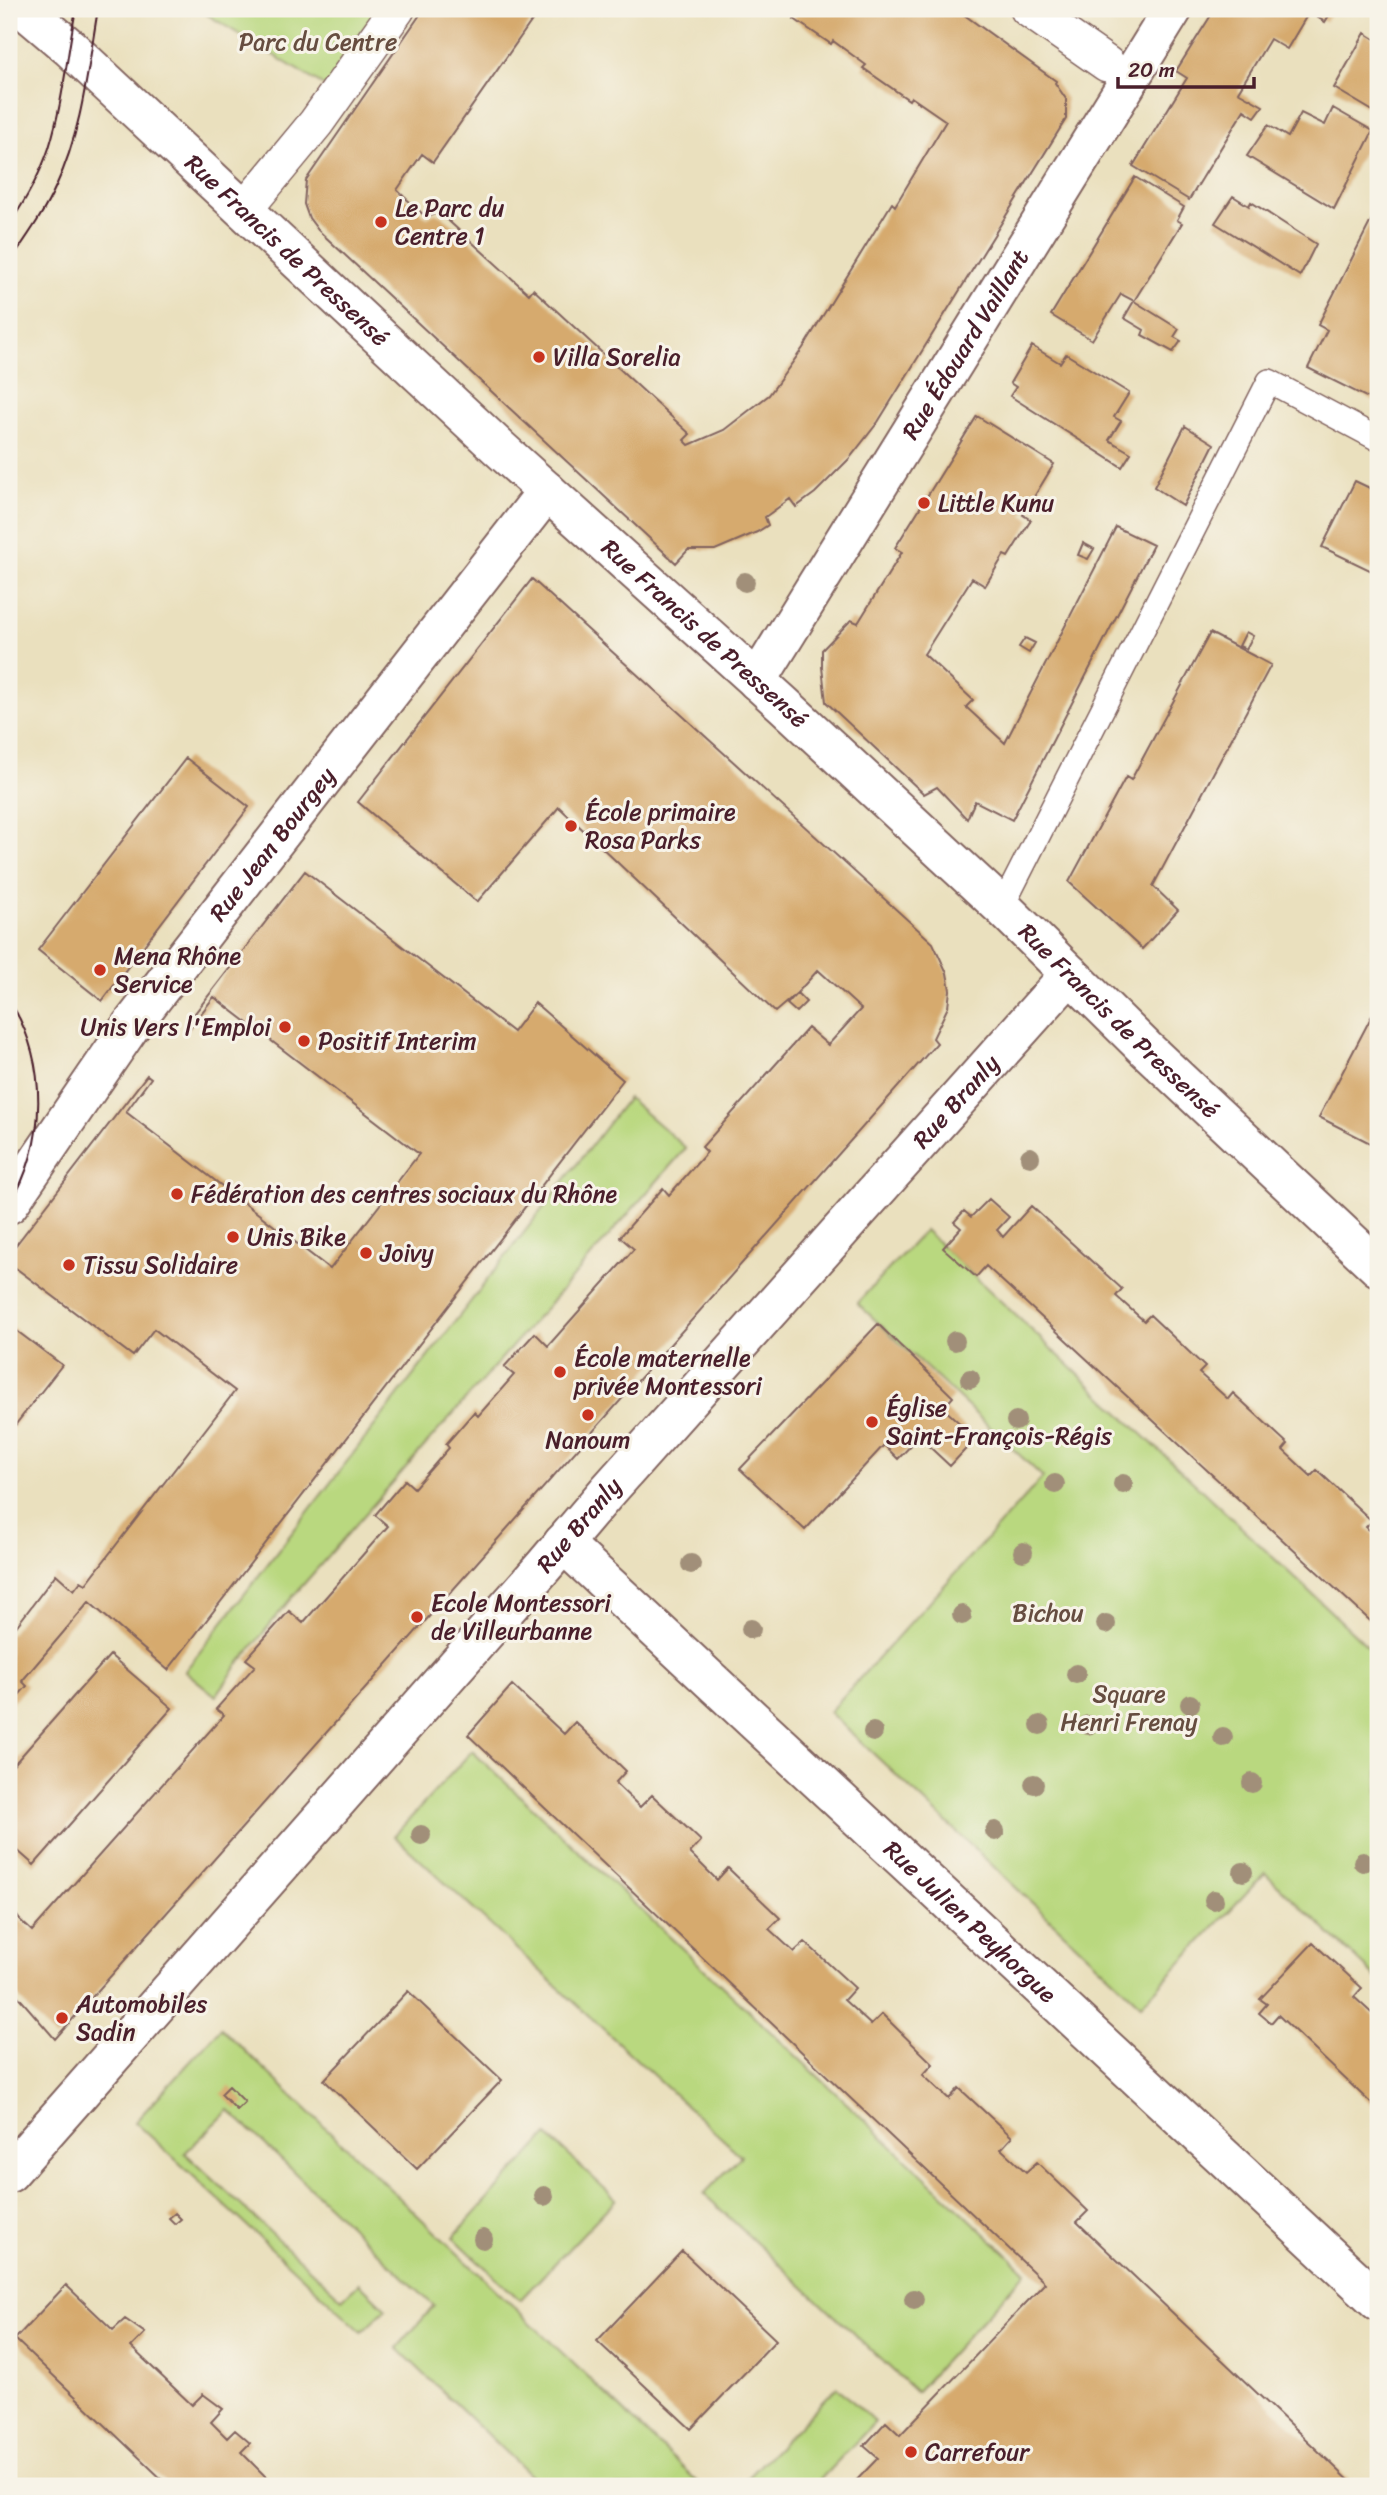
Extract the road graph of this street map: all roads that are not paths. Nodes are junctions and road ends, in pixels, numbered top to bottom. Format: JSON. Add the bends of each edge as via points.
{"nodes":[{"id":1,"x":24,"y":9,"type":"edge"},
{"id":2,"x":397,"y":9,"type":"edge"},
{"id":3,"x":1028,"y":9,"type":"edge"},
{"id":4,"x":1173,"y":9,"type":"edge"},
{"id":5,"x":1107,"y":64,"type":"dead end"},
{"id":6,"x":244,"y":210,"type":"junction"},
{"id":7,"x":1378,"y":439,"type":"edge"},
{"id":8,"x":547,"y":491,"type":"junction"},
{"id":9,"x":757,"y":681,"type":"junction"},
{"id":10,"x":1002,"y":907,"type":"junction"},
{"id":11,"x":1070,"y":974,"type":"junction"},
{"id":12,"x":10,"y":1200,"type":"edge"},
{"id":13,"x":1375,"y":1257,"type":"edge"},
{"id":14,"x":563,"y":1543,"type":"junction"},
{"id":15,"x":9,"y":2173,"type":"edge"},
{"id":16,"x":1378,"y":2301,"type":"edge"}],
"edges":[{"from":1,"to":6,"type":"street","name":"Rue Francis de Pressensé"},
{"from":2,"to":6,"type":"street","via":[[316,122]]},
{"from":3,"to":5,"type":"street"},
{"from":4,"to":9,"type":"street","name":"Rue Édouard Vaillant"},
{"from":6,"to":8,"type":"street","name":"Rue Francis de Pressensé"},
{"from":7,"to":10,"type":"lane","via":[[1269,381]]},
{"from":8,"to":9,"type":"street","name":"Rue Francis de Pressensé"},
{"from":8,"to":12,"type":"street","name":"Rue Jean Bourgey","via":[[130,1027]]},
{"from":9,"to":10,"type":"street","name":"Rue Francis de Pressensé"},
{"from":10,"to":11,"type":"street","name":"Rue Francis de Pressensé"},
{"from":11,"to":13,"type":"street","name":"Rue Francis de Pressensé","via":[[1152,1055]]},
{"from":11,"to":14,"type":"street","name":"Rue Branly"},
{"from":14,"to":15,"type":"street","name":"Rue Branly"},
{"from":14,"to":16,"type":"street","name":"Rue Julien Peyhorgue"}]}
